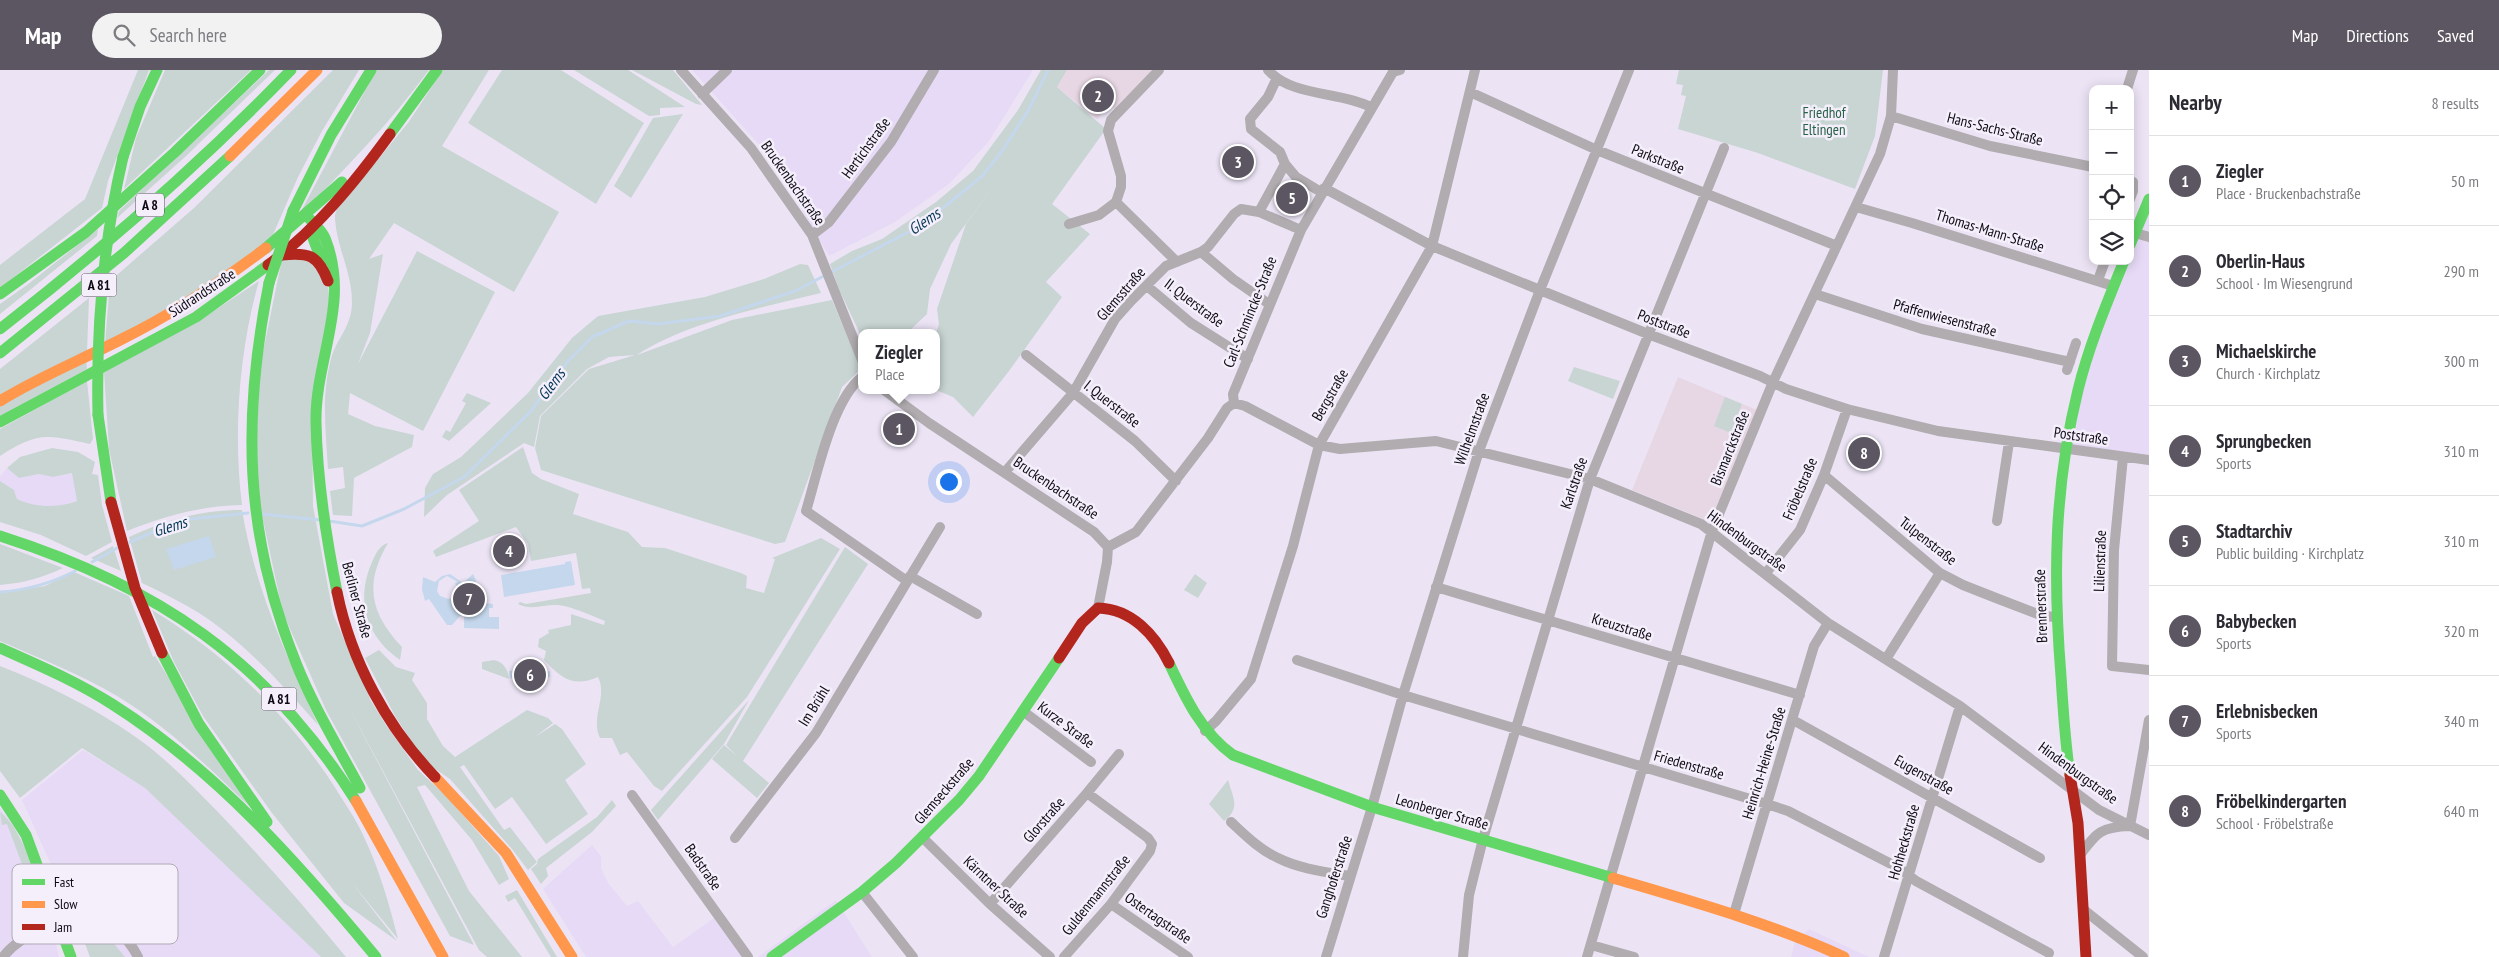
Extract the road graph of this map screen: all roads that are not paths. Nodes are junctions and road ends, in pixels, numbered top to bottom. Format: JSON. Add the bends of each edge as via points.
{"nodes":[{"id":1,"x":157,"y":70,"type":"edge"},
{"id":2,"x":260,"y":70,"type":"edge"},
{"id":3,"x":291,"y":70,"type":"edge"},
{"id":4,"x":317,"y":70,"type":"edge"},
{"id":5,"x":371,"y":70,"type":"edge"},
{"id":6,"x":437,"y":70,"type":"edge"},
{"id":7,"x":681,"y":70,"type":"edge"},
{"id":8,"x":727,"y":70,"type":"edge"},
{"id":9,"x":934,"y":70,"type":"edge"},
{"id":10,"x":1159,"y":70,"type":"edge"},
{"id":11,"x":1268,"y":70,"type":"edge"},
{"id":12,"x":1400,"y":70,"type":"edge"},
{"id":13,"x":1475,"y":70,"type":"edge"},
{"id":14,"x":1629,"y":70,"type":"edge"},
{"id":15,"x":1893,"y":70,"type":"edge"},
{"id":16,"x":2129,"y":71,"type":"edge"},
{"id":17,"x":1276,"y":80,"type":"junction"},
{"id":18,"x":2127,"y":85,"type":"edge"},
{"id":19,"x":1470,"y":92,"type":"junction"},
{"id":20,"x":702,"y":94,"type":"junction"},
{"id":21,"x":1371,"y":107,"type":"junction"},
{"id":22,"x":1891,"y":116,"type":"junction"},
{"id":23,"x":385,"y":143,"type":"junction"},
{"id":24,"x":1724,"y":148,"type":"dead end"},
{"id":25,"x":1597,"y":150,"type":"junction"},
{"id":26,"x":1285,"y":164,"type":"junction"},
{"id":27,"x":2089,"y":166,"type":"edge"},
{"id":28,"x":1322,"y":190,"type":"junction"},
{"id":29,"x":1706,"y":194,"type":"junction"},
{"id":30,"x":2149,"y":199,"type":"edge"},
{"id":31,"x":1116,"y":202,"type":"junction"},
{"id":32,"x":1856,"y":207,"type":"junction"},
{"id":33,"x":1259,"y":212,"type":"junction"},
{"id":34,"x":306,"y":215,"type":"junction"},
{"id":35,"x":1069,"y":224,"type":"dead end"},
{"id":36,"x":314,"y":225,"type":"junction"},
{"id":37,"x":1301,"y":230,"type":"junction"},
{"id":38,"x":2135,"y":233,"type":"joint"},
{"id":39,"x":812,"y":235,"type":"junction"},
{"id":40,"x":2149,"y":237,"type":"edge"},
{"id":41,"x":1432,"y":246,"type":"junction"},
{"id":42,"x":1837,"y":246,"type":"junction"},
{"id":43,"x":1201,"y":252,"type":"junction"},
{"id":44,"x":282,"y":255,"type":"junction"},
{"id":45,"x":322,"y":262,"type":"junction"},
{"id":46,"x":1177,"y":262,"type":"junction"},
{"id":47,"x":2104,"y":265,"type":"edge"},
{"id":48,"x":2122,"y":265,"type":"edge"},
{"id":49,"x":2098,"y":280,"type":"junction"},
{"id":50,"x":1147,"y":286,"type":"junction"},
{"id":51,"x":2113,"y":286,"type":"junction"},
{"id":52,"x":1540,"y":290,"type":"junction"},
{"id":53,"x":0,"y":294,"type":"edge"},
{"id":54,"x":1815,"y":294,"type":"junction"},
{"id":55,"x":335,"y":299,"type":"junction"},
{"id":56,"x":1269,"y":304,"type":"junction"},
{"id":57,"x":0,"y":329,"type":"edge"},
{"id":58,"x":1648,"y":334,"type":"junction"},
{"id":59,"x":2076,"y":343,"type":"dead end"},
{"id":60,"x":11,"y":345,"type":"junction"},
{"id":61,"x":858,"y":350,"type":"edge"},
{"id":62,"x":0,"y":353,"type":"edge"},
{"id":63,"x":1026,"y":355,"type":"dead end"},
{"id":64,"x":0,"y":357,"type":"edge"},
{"id":65,"x":1248,"y":359,"type":"junction"},
{"id":66,"x":858,"y":381,"type":"edge"},
{"id":67,"x":1772,"y":382,"type":"junction"},
{"id":68,"x":1073,"y":393,"type":"junction"},
{"id":69,"x":889,"y":394,"type":"edge"},
{"id":70,"x":0,"y":401,"type":"edge"},
{"id":71,"x":1234,"y":403,"type":"junction"},
{"id":72,"x":1847,"y":409,"type":"junction"},
{"id":73,"x":0,"y":422,"type":"edge"},
{"id":74,"x":2009,"y":442,"type":"junction"},
{"id":75,"x":1319,"y":445,"type":"junction"},
{"id":76,"x":2066,"y":449,"type":"junction"},
{"id":77,"x":1479,"y":451,"type":"junction"},
{"id":78,"x":2123,"y":457,"type":"junction"},
{"id":79,"x":2149,"y":460,"type":"edge"},
{"id":80,"x":1006,"y":472,"type":"junction"},
{"id":81,"x":1824,"y":475,"type":"junction"},
{"id":82,"x":1590,"y":480,"type":"junction"},
{"id":83,"x":1176,"y":481,"type":"junction"},
{"id":84,"x":1997,"y":521,"type":"dead end"},
{"id":85,"x":940,"y":527,"type":"dead end"},
{"id":86,"x":1712,"y":531,"type":"junction"},
{"id":87,"x":0,"y":536,"type":"edge"},
{"id":88,"x":1108,"y":547,"type":"junction"},
{"id":89,"x":1766,"y":573,"type":"junction"},
{"id":90,"x":1940,"y":573,"type":"junction"},
{"id":91,"x":908,"y":579,"type":"junction"},
{"id":92,"x":1436,"y":588,"type":"junction"},
{"id":93,"x":1098,"y":608,"type":"junction"},
{"id":94,"x":977,"y":614,"type":"dead end"},
{"id":95,"x":2056,"y":616,"type":"junction"},
{"id":96,"x":1548,"y":620,"type":"junction"},
{"id":97,"x":1828,"y":622,"type":"junction"},
{"id":98,"x":0,"y":648,"type":"edge"},
{"id":99,"x":1676,"y":659,"type":"junction"},
{"id":100,"x":1886,"y":659,"type":"junction"},
{"id":101,"x":1297,"y":660,"type":"dead end"},
{"id":102,"x":2149,"y":670,"type":"edge"},
{"id":103,"x":1403,"y":695,"type":"junction"},
{"id":104,"x":1800,"y":695,"type":"junction"},
{"id":105,"x":1960,"y":706,"type":"junction"},
{"id":106,"x":1024,"y":712,"type":"junction"},
{"id":107,"x":1793,"y":720,"type":"junction"},
{"id":108,"x":2149,"y":720,"type":"edge"},
{"id":109,"x":1515,"y":728,"type":"junction"},
{"id":110,"x":1205,"y":731,"type":"junction"},
{"id":111,"x":1119,"y":754,"type":"dead end"},
{"id":112,"x":1091,"y":762,"type":"dead end"},
{"id":113,"x":1642,"y":767,"type":"junction"},
{"id":114,"x":2072,"y":789,"type":"junction"},
{"id":115,"x":1087,"y":793,"type":"junction"},
{"id":116,"x":0,"y":795,"type":"edge"},
{"id":117,"x":632,"y":795,"type":"dead end"},
{"id":118,"x":1933,"y":796,"type":"junction"},
{"id":119,"x":1767,"y":804,"type":"junction"},
{"id":120,"x":1372,"y":807,"type":"junction"},
{"id":121,"x":1231,"y":822,"type":"dead end"},
{"id":122,"x":2130,"y":826,"type":"junction"},
{"id":123,"x":2149,"y":835,"type":"edge"},
{"id":124,"x":735,"y":838,"type":"dead end"},
{"id":125,"x":923,"y":838,"type":"junction"},
{"id":126,"x":1482,"y":839,"type":"junction"},
{"id":127,"x":2080,"y":855,"type":"junction"},
{"id":128,"x":291,"y":858,"type":"junction"},
{"id":129,"x":2040,"y":858,"type":"dead end"},
{"id":130,"x":37,"y":864,"type":"edge"},
{"id":131,"x":397,"y":871,"type":"junction"},
{"id":132,"x":1350,"y":876,"type":"junction"},
{"id":133,"x":1910,"y":876,"type":"junction"},
{"id":134,"x":1610,"y":877,"type":"junction"},
{"id":135,"x":862,"y":892,"type":"junction"},
{"id":136,"x":990,"y":904,"type":"junction"},
{"id":137,"x":1111,"y":904,"type":"junction"},
{"id":138,"x":2084,"y":910,"type":"junction"},
{"id":139,"x":1734,"y":914,"type":"junction"},
{"id":140,"x":15,"y":944,"type":"edge"},
{"id":141,"x":67,"y":944,"type":"edge"},
{"id":142,"x":130,"y":944,"type":"edge"},
{"id":143,"x":1591,"y":945,"type":"junction"},
{"id":144,"x":2049,"y":953,"type":"dead end"},
{"id":145,"x":3,"y":957,"type":"edge"},
{"id":146,"x":72,"y":957,"type":"edge"},
{"id":147,"x":138,"y":957,"type":"edge"},
{"id":148,"x":376,"y":957,"type":"edge"},
{"id":149,"x":442,"y":957,"type":"edge"},
{"id":150,"x":572,"y":957,"type":"edge"},
{"id":151,"x":748,"y":957,"type":"edge"},
{"id":152,"x":772,"y":957,"type":"edge"},
{"id":153,"x":914,"y":957,"type":"edge"},
{"id":154,"x":1050,"y":957,"type":"edge"},
{"id":155,"x":1064,"y":957,"type":"edge"},
{"id":156,"x":1188,"y":957,"type":"edge"},
{"id":157,"x":1326,"y":957,"type":"edge"},
{"id":158,"x":1463,"y":957,"type":"edge"},
{"id":159,"x":1587,"y":957,"type":"edge"},
{"id":160,"x":1634,"y":957,"type":"edge"},
{"id":161,"x":1844,"y":957,"type":"edge"},
{"id":162,"x":1884,"y":957,"type":"edge"},
{"id":163,"x":2086,"y":957,"type":"edge"},
{"id":164,"x":2143,"y":957,"type":"edge"}],
"edges":[{"from":1,"to":128,"type":"main road","number":"A 81","bridge":true,"via":[[123,157],[100,282],[96,353],[98,415],[111,502],[135,588],[182,695],[210,742]]},
{"from":2,"to":53,"type":"main road","via":[[93,226]]},
{"from":3,"to":57,"type":"main road","number":"A 8","via":[[154,202]]},
{"from":4,"to":60,"type":"main road","number":"A 8","via":[[167,215]]},
{"from":5,"to":131,"type":"main road","bridge":true,"via":[[331,135],[293,212],[269,283],[256,344],[249,439],[251,490],[260,549],[272,596],[297,665],[377,819]]},
{"from":6,"to":23,"type":"main road","name":"Südrandstraße"},
{"from":7,"to":20,"type":"street","name":"Bruckenbachstraße"},
{"from":8,"to":20,"type":"street"},
{"from":9,"to":39,"type":"street","name":"Hertichstraße","via":[[891,142],[829,222]]},
{"from":10,"to":31,"type":"street","via":[[1111,120],[1108,131],[1121,176]]},
{"from":11,"to":17,"type":"street"},
{"from":12,"to":21,"type":"street","name":"Carl-Schmincke-Straße","via":[[1393,72]]},
{"from":13,"to":19,"type":"street","name":"Bergstraße"},
{"from":14,"to":25,"type":"street","name":"Wilhelmstraße"},
{"from":15,"to":22,"type":"street","name":"Bismarckstraße"},
{"from":16,"to":18,"type":"street"},
{"from":17,"to":21,"type":"street","via":[[1295,88],[1344,97]]},
{"from":17,"to":26,"type":"street","name":"Poststraße","via":[[1268,97],[1250,119],[1251,129],[1280,152]]},
{"from":19,"to":25,"type":"street","name":"Parkstraße"},
{"from":19,"to":41,"type":"street","name":"Bergstraße"},
{"from":20,"to":39,"type":"street","name":"Bruckenbachstraße","via":[[751,148]]},
{"from":21,"to":28,"type":"street","name":"Carl-Schmincke-Straße"},
{"from":22,"to":27,"type":"street","name":"Hans-Sachs-Straße","via":[[1990,146]]},
{"from":22,"to":32,"type":"street","name":"Bismarckstraße","via":[[1880,154]]},
{"from":23,"to":34,"type":"main road","name":"Südrandstraße"},
{"from":23,"to":36,"type":"main road","name":"Südrandstraße"},
{"from":24,"to":29,"type":"street","name":"Karlstraße"},
{"from":25,"to":29,"type":"street","name":"Parkstraße"},
{"from":25,"to":52,"type":"street","name":"Wilhelmstraße"},
{"from":26,"to":28,"type":"street","name":"Poststraße","via":[[1296,177]]},
{"from":26,"to":33,"type":"street"},
{"from":28,"to":37,"type":"street","name":"Carl-Schmincke-Straße"},
{"from":28,"to":41,"type":"street","name":"Poststraße"},
{"from":29,"to":42,"type":"street","name":"Parkstraße"},
{"from":29,"to":58,"type":"street","name":"Karlstraße"},
{"from":30,"to":38,"type":"main road"},
{"from":31,"to":35,"type":"street","via":[[1099,215]]},
{"from":31,"to":46,"type":"street"},
{"from":32,"to":42,"type":"street","name":"Bismarckstraße"},
{"from":32,"to":49,"type":"street","name":"Thomas-Mann-Straße"},
{"from":33,"to":37,"type":"street","name":"Glemsstraße"},
{"from":33,"to":43,"type":"street","name":"Glemsstraße","via":[[1241,209]]},
{"from":34,"to":36,"type":"main road","name":"Berliner Straße"},
{"from":34,"to":70,"type":"main road","name":"Südrandstraße","via":[[252,260],[195,299]]},
{"from":36,"to":44,"type":"main road","name":"Südrandstraße"},
{"from":36,"to":45,"type":"main road","via":[[313,238]]},
{"from":36,"to":55,"type":"main road","name":"Berliner Straße","via":[[325,237],[334,270]]},
{"from":37,"to":56,"type":"street","name":"Carl-Schmincke-Straße"},
{"from":38,"to":40,"type":"street"},
{"from":39,"to":61,"type":"street","name":"Bruckenbachstraße"},
{"from":41,"to":52,"type":"street","name":"Poststraße"},
{"from":41,"to":75,"type":"street","name":"Bergstraße"},
{"from":42,"to":54,"type":"street","name":"Bismarckstraße"},
{"from":43,"to":46,"type":"street","name":"Glemsstraße"},
{"from":43,"to":56,"type":"street","via":[[1232,279]]},
{"from":44,"to":45,"type":"main road","via":[[300,253]]},
{"from":44,"to":73,"type":"main road","name":"Südrandstraße","via":[[196,317]]},
{"from":45,"to":55,"type":"main road"},
{"from":46,"to":50,"type":"street","name":"Glemsstraße","via":[[1166,266]]},
{"from":47,"to":49,"type":"street"},
{"from":48,"to":51,"type":"main road","name":"Brennerstraße"},
{"from":49,"to":51,"type":"street","name":"Thomas-Mann-Straße"},
{"from":50,"to":65,"type":"street","name":"II. Querstraße","via":[[1191,323]]},
{"from":50,"to":68,"type":"street","name":"Glemsstraße","via":[[1115,319]]},
{"from":51,"to":76,"type":"main road","name":"Brennerstraße","via":[[2087,357]]},
{"from":52,"to":58,"type":"street","name":"Poststraße"},
{"from":52,"to":77,"type":"street","name":"Wilhelmstraße"},
{"from":54,"to":59,"type":"street","name":"Pfaffenwiesenstraße","via":[[1922,329],[2069,366]]},
{"from":54,"to":67,"type":"street","name":"Bismarckstraße"},
{"from":55,"to":150,"type":"main road","name":"Berliner Straße","via":[[317,394],[316,422],[326,536],[339,602],[359,663],[387,716],[423,765],[506,853]]},
{"from":56,"to":65,"type":"street","name":"Carl-Schmincke-Straße"},
{"from":58,"to":67,"type":"street","name":"Poststraße"},
{"from":58,"to":82,"type":"street","name":"Karlstraße"},
{"from":60,"to":62,"type":"main road","number":"A 8"},
{"from":60,"to":64,"type":"main road"},
{"from":63,"to":68,"type":"street","name":"I. Querstraße"},
{"from":65,"to":71,"type":"street","name":"Carl-Schmincke-Straße","via":[[1232,394]]},
{"from":66,"to":91,"type":"street","via":[[851,385],[839,407],[806,511]]},
{"from":67,"to":72,"type":"street","name":"Poststraße"},
{"from":67,"to":86,"type":"street","name":"Bismarckstraße"},
{"from":68,"to":80,"type":"street","name":"Glemsstraße"},
{"from":68,"to":83,"type":"street","name":"I. Querstraße","via":[[1135,442]]},
{"from":69,"to":80,"type":"street","name":"Bruckenbachstraße"},
{"from":71,"to":75,"type":"street","name":"Hindenburgstraße"},
{"from":71,"to":83,"type":"street","via":[[1227,408]]},
{"from":72,"to":74,"type":"street","name":"Poststraße","via":[[1938,431]]},
{"from":72,"to":81,"type":"street","name":"Fröbelstraße"},
{"from":74,"to":76,"type":"street","name":"Poststraße"},
{"from":74,"to":84,"type":"street"},
{"from":75,"to":77,"type":"street","name":"Hindenburgstraße","via":[[1340,449],[1436,441]]},
{"from":75,"to":110,"type":"street","name":"Bergstraße","via":[[1293,546],[1251,679]]},
{"from":76,"to":78,"type":"street","name":"Poststraße"},
{"from":76,"to":95,"type":"main road","name":"Brennerstraße","via":[[2056,529]]},
{"from":77,"to":82,"type":"street","name":"Hindenburgstraße"},
{"from":77,"to":92,"type":"street","name":"Wilhelmstraße"},
{"from":78,"to":79,"type":"street","name":"Poststraße"},
{"from":78,"to":102,"type":"street","name":"Lilienstraße","via":[[2114,550],[2112,666]]},
{"from":80,"to":88,"type":"street","name":"Bruckenbachstraße","via":[[1094,532]]},
{"from":81,"to":89,"type":"street","name":"Fröbelstraße","via":[[1800,530]]},
{"from":81,"to":90,"type":"street","name":"Tulpenstraße"},
{"from":82,"to":86,"type":"street","name":"Hindenburgstraße"},
{"from":82,"to":96,"type":"street","name":"Karlstraße"},
{"from":83,"to":88,"type":"street","via":[[1136,532]]},
{"from":85,"to":91,"type":"street","name":"Im Brühl"},
{"from":86,"to":89,"type":"street","name":"Hindenburgstraße"},
{"from":86,"to":99,"type":"street","name":"Bismarckstraße"},
{"from":87,"to":131,"type":"main road","number":"A 81","via":[[53,553],[110,577],[191,623],[230,653],[284,705],[328,759]]},
{"from":88,"to":93,"type":"street"},
{"from":89,"to":97,"type":"street","name":"Hindenburgstraße"},
{"from":90,"to":95,"type":"street","name":"Tulpenstraße","via":[[2043,616]]},
{"from":90,"to":100,"type":"street"},
{"from":91,"to":94,"type":"street"},
{"from":91,"to":124,"type":"street","name":"Im Brühl","via":[[816,732]]},
{"from":92,"to":96,"type":"street","name":"Kreuzstraße"},
{"from":92,"to":103,"type":"street","name":"Wilhelmstraße"},
{"from":93,"to":106,"type":"main road","name":"Glemseckstraße","via":[[1082,623]]},
{"from":93,"to":110,"type":"main road","name":"Leonberger Straße","via":[[1115,609],[1148,630],[1157,640]]},
{"from":95,"to":114,"type":"main road","name":"Brennerstraße"},
{"from":96,"to":99,"type":"street","name":"Kreuzstraße"},
{"from":96,"to":109,"type":"street","name":"Karlstraße"},
{"from":97,"to":100,"type":"street","name":"Hindenburgstraße"},
{"from":97,"to":104,"type":"street","name":"Heinrich-Heine-Straße","via":[[1814,646]]},
{"from":98,"to":128,"type":"main road","number":"A 81","via":[[76,681],[136,717],[204,772]]},
{"from":99,"to":104,"type":"street","name":"Kreuzstraße"},
{"from":99,"to":113,"type":"street","name":"Bismarckstraße"},
{"from":100,"to":105,"type":"street","name":"Hindenburgstraße"},
{"from":101,"to":103,"type":"street","name":"Friedenstraße"},
{"from":103,"to":109,"type":"street","name":"Friedenstraße"},
{"from":103,"to":120,"type":"street","name":"Wilhelmstraße"},
{"from":104,"to":107,"type":"street","name":"Heinrich-Heine-Straße"},
{"from":105,"to":114,"type":"street","name":"Hindenburgstraße"},
{"from":105,"to":118,"type":"street","name":"Hohheckstraße"},
{"from":106,"to":112,"type":"street","name":"Kurze Straße"},
{"from":106,"to":125,"type":"main road","name":"Glemseckstraße","via":[[979,776]]},
{"from":107,"to":118,"type":"street","name":"Eugenstraße"},
{"from":107,"to":119,"type":"street","name":"Heinrich-Heine-Straße"},
{"from":108,"to":122,"type":"street"},
{"from":109,"to":113,"type":"street","name":"Friedenstraße"},
{"from":109,"to":126,"type":"street","name":"Karlstraße"},
{"from":110,"to":120,"type":"main road","name":"Leonberger Straße","via":[[1218,747],[1233,755]]},
{"from":111,"to":115,"type":"street","name":"Glorstraße"},
{"from":113,"to":119,"type":"street","name":"Friedenstraße"},
{"from":113,"to":134,"type":"street","name":"Bismarckstraße"},
{"from":114,"to":122,"type":"street","name":"Hindenburgstraße","via":[[2099,810]]},
{"from":114,"to":127,"type":"main road","name":"Brennerstraße"},
{"from":115,"to":136,"type":"street","name":"Glorstraße"},
{"from":115,"to":137,"type":"street","name":"Guldenmannstraße","via":[[1152,844]]},
{"from":116,"to":130,"type":"main road","via":[[26,835]]},
{"from":117,"to":151,"type":"street","name":"Badstraße"},
{"from":118,"to":129,"type":"street","name":"Eugenstraße"},
{"from":118,"to":133,"type":"street","name":"Hohheckstraße"},
{"from":119,"to":133,"type":"street","name":"Friedenstraße"},
{"from":119,"to":139,"type":"street","name":"Heinrich-Heine-Straße"},
{"from":120,"to":126,"type":"main road","name":"Leonberger Straße"},
{"from":120,"to":132,"type":"street","name":"Ganghoferstraße"},
{"from":121,"to":132,"type":"street","via":[[1277,858],[1298,866]]},
{"from":122,"to":123,"type":"street","name":"Hindenburgstraße"},
{"from":122,"to":127,"type":"street","name":"Hindenburgstraße","via":[[2102,830]]},
{"from":125,"to":135,"type":"main road","name":"Glemseckstraße"},
{"from":125,"to":136,"type":"street","name":"Kärntner Straße"},
{"from":126,"to":134,"type":"main road","name":"Leonberger Straße"},
{"from":126,"to":158,"type":"street","name":"Karlstraße","via":[[1469,895]]},
{"from":127,"to":138,"type":"main road","name":"Brennerstraße"},
{"from":128,"to":148,"type":"main road","number":"A 81"},
{"from":131,"to":149,"type":"main road","number":"A 81"},
{"from":132,"to":157,"type":"street","name":"Ganghoferstraße"},
{"from":133,"to":144,"type":"street","name":"Friedenstraße"},
{"from":133,"to":162,"type":"street","name":"Hohheckstraße"},
{"from":134,"to":139,"type":"main road","name":"Leonberger Straße"},
{"from":134,"to":143,"type":"street","name":"Bismarckstraße"},
{"from":135,"to":152,"type":"main road","name":"Glemseckstraße"},
{"from":135,"to":153,"type":"street"},
{"from":136,"to":154,"type":"street","name":"Kärntner Straße"},
{"from":137,"to":155,"type":"street","name":"Guldenmannstraße"},
{"from":137,"to":156,"type":"street","name":"Ostertagstraße"},
{"from":138,"to":163,"type":"main road","name":"Brennerstraße"},
{"from":138,"to":164,"type":"street"},
{"from":139,"to":161,"type":"main road","name":"Leonberger Straße","via":[[1814,942]]},
{"from":140,"to":145,"type":"street"},
{"from":141,"to":146,"type":"main road"},
{"from":142,"to":147,"type":"street"},
{"from":143,"to":159,"type":"street","name":"Bismarckstraße"},
{"from":143,"to":160,"type":"street"}]}
